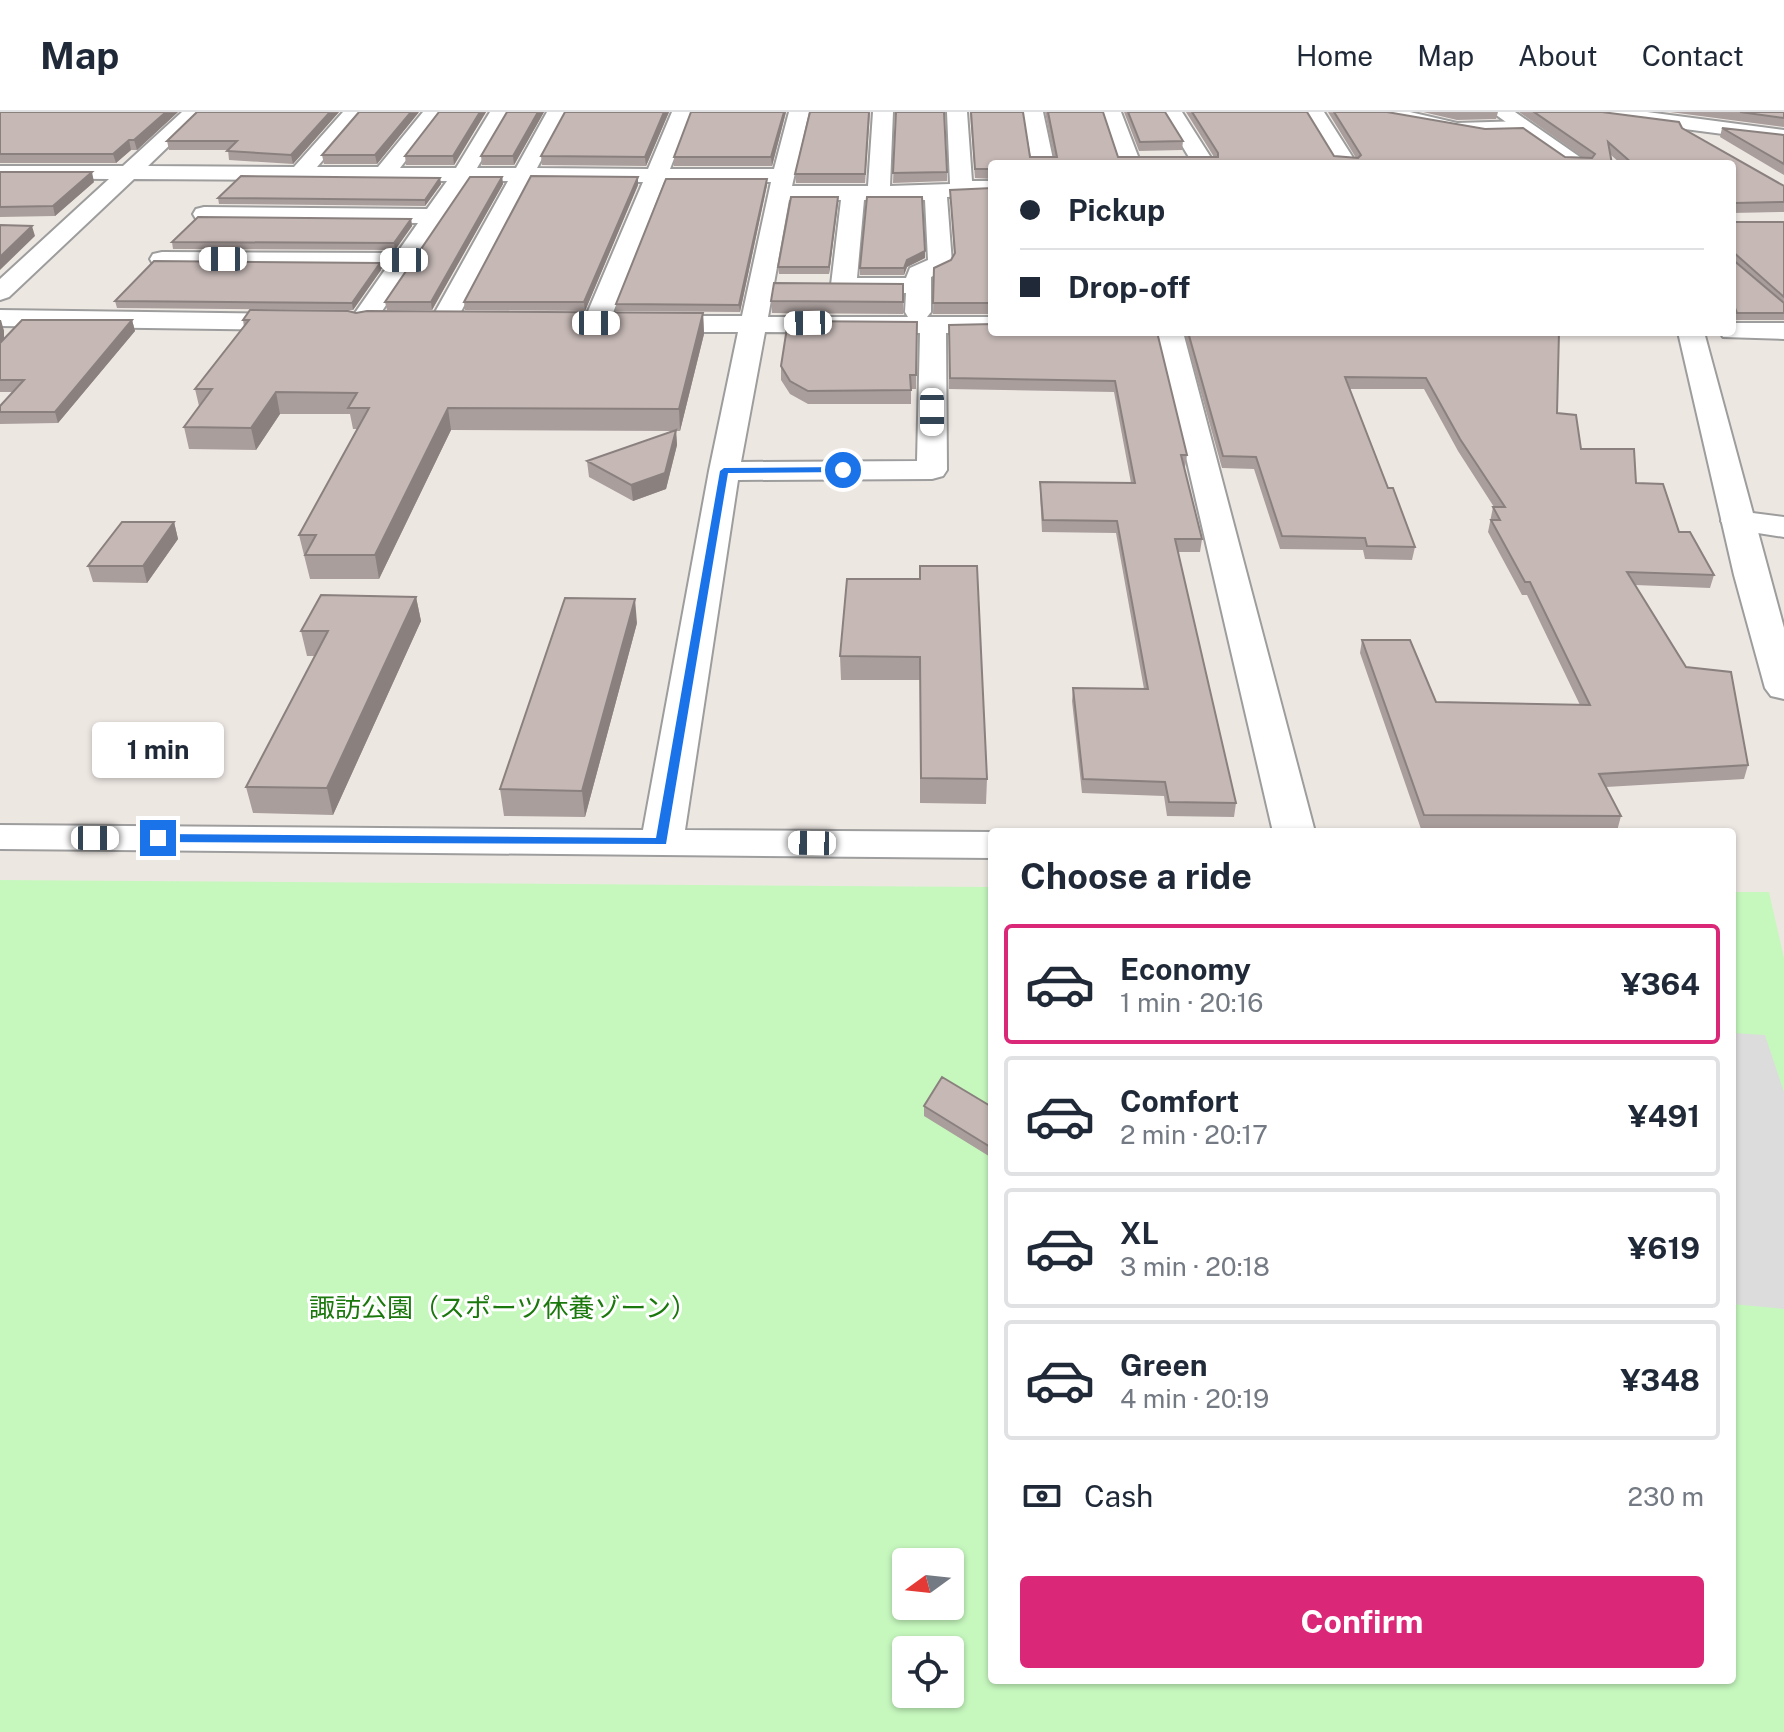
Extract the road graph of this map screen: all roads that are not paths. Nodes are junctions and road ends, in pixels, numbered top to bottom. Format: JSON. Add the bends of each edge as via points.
{"nodes":[{"id":1,"x":194,"y":112,"type":"edge"},
{"id":2,"x":354,"y":112,"type":"edge"},
{"id":3,"x":433,"y":112,"type":"edge"},
{"id":4,"x":442,"y":112,"type":"edge"},
{"id":5,"x":456,"y":112,"type":"edge"},
{"id":6,"x":471,"y":112,"type":"edge"},
{"id":7,"x":500,"y":112,"type":"edge"},
{"id":8,"x":557,"y":112,"type":"edge"},
{"id":9,"x":682,"y":112,"type":"edge"},
{"id":10,"x":799,"y":112,"type":"edge"},
{"id":11,"x":883,"y":112,"type":"edge"},
{"id":12,"x":957,"y":112,"type":"edge"},
{"id":13,"x":1033,"y":112,"type":"edge"},
{"id":14,"x":1111,"y":112,"type":"edge"},
{"id":15,"x":1172,"y":112,"type":"edge"},
{"id":16,"x":1314,"y":112,"type":"edge"},
{"id":17,"x":1385,"y":112,"type":"edge"},
{"id":18,"x":1502,"y":112,"type":"edge"},
{"id":19,"x":1601,"y":112,"type":"edge"},
{"id":20,"x":1676,"y":116,"type":"edge"},
{"id":21,"x":1524,"y":127,"type":"junction"},
{"id":22,"x":1457,"y":129,"type":"junction"},
{"id":23,"x":1784,"y":136,"type":"edge"},
{"id":24,"x":1721,"y":150,"type":"edge"},
{"id":25,"x":1476,"y":152,"type":"edge"},
{"id":26,"x":1042,"y":160,"type":"edge"},
{"id":27,"x":1129,"y":160,"type":"edge"},
{"id":28,"x":1153,"y":160,"type":"edge"},
{"id":29,"x":1184,"y":160,"type":"edge"},
{"id":30,"x":1201,"y":160,"type":"edge"},
{"id":31,"x":1344,"y":160,"type":"edge"},
{"id":32,"x":1573,"y":160,"type":"edge"},
{"id":33,"x":0,"y":172,"type":"edge"},
{"id":34,"x":128,"y":173,"type":"junction"},
{"id":35,"x":243,"y":173,"type":"junction"},
{"id":36,"x":300,"y":174,"type":"junction"},
{"id":37,"x":384,"y":174,"type":"junction"},
{"id":38,"x":523,"y":174,"type":"junction"},
{"id":39,"x":655,"y":174,"type":"junction"},
{"id":40,"x":462,"y":175,"type":"junction"},
{"id":41,"x":782,"y":184,"type":"junction"},
{"id":42,"x":961,"y":188,"type":"junction"},
{"id":43,"x":988,"y":188,"type":"edge"},
{"id":44,"x":853,"y":193,"type":"junction"},
{"id":45,"x":879,"y":193,"type":"junction"},
{"id":46,"x":936,"y":193,"type":"junction"},
{"id":47,"x":204,"y":214,"type":"junction"},
{"id":48,"x":434,"y":216,"type":"junction"},
{"id":49,"x":42,"y":226,"type":"edge"},
{"id":50,"x":71,"y":226,"type":"junction"},
{"id":51,"x":162,"y":259,"type":"junction"},
{"id":52,"x":404,"y":260,"type":"junction"},
{"id":53,"x":0,"y":267,"type":"edge"},
{"id":54,"x":27,"y":267,"type":"junction"},
{"id":55,"x":144,"y":279,"type":"edge"},
{"id":56,"x":762,"y":284,"type":"junction"},
{"id":57,"x":789,"y":285,"type":"edge"},
{"id":58,"x":817,"y":285,"type":"edge"},
{"id":59,"x":844,"y":285,"type":"junction"},
{"id":60,"x":917,"y":286,"type":"junction"},
{"id":61,"x":126,"y":299,"type":"edge"},
{"id":62,"x":1,"y":313,"type":"edge"},
{"id":63,"x":107,"y":319,"type":"junction"},
{"id":64,"x":361,"y":323,"type":"junction"},
{"id":65,"x":388,"y":323,"type":"edge"},
{"id":66,"x":415,"y":323,"type":"edge"},
{"id":67,"x":442,"y":323,"type":"junction"},
{"id":68,"x":473,"y":323,"type":"edge"},
{"id":69,"x":566,"y":323,"type":"edge"},
{"id":70,"x":596,"y":323,"type":"junction"},
{"id":71,"x":752,"y":324,"type":"junction"},
{"id":72,"x":926,"y":324,"type":"junction"},
{"id":73,"x":988,"y":325,"type":"edge"},
{"id":74,"x":1736,"y":331,"type":"edge"},
{"id":75,"x":1784,"y":331,"type":"edge"},
{"id":76,"x":1171,"y":336,"type":"edge"},
{"id":77,"x":1692,"y":336,"type":"edge"},
{"id":78,"x":724,"y":471,"type":"junction"},
{"id":79,"x":1737,"y":521,"type":"junction"},
{"id":80,"x":1784,"y":527,"type":"edge"},
{"id":81,"x":1784,"y":688,"type":"edge"},
{"id":82,"x":1293,"y":828,"type":"edge"},
{"id":83,"x":0,"y":837,"type":"edge"},
{"id":84,"x":662,"y":842,"type":"junction"},
{"id":85,"x":988,"y":845,"type":"edge"}],
"edges":[{"from":1,"to":34,"type":"street"},
{"from":2,"to":36,"type":"street"},
{"from":3,"to":37,"type":"street"},
{"from":4,"to":5,"type":"street"},
{"from":6,"to":7,"type":"street"},
{"from":7,"to":40,"type":"street"},
{"from":8,"to":38,"type":"street"},
{"from":9,"to":39,"type":"street"},
{"from":10,"to":41,"type":"street"},
{"from":11,"to":45,"type":"street"},
{"from":12,"to":42,"type":"street"},
{"from":13,"to":26,"type":"street"},
{"from":14,"to":27,"type":"street"},
{"from":15,"to":30,"type":"street"},
{"from":16,"to":31,"type":"street"},
{"from":17,"to":22,"type":"street"},
{"from":18,"to":21,"type":"street"},
{"from":19,"to":20,"type":"street"},
{"from":20,"to":23,"type":"street"},
{"from":20,"to":24,"type":"street"},
{"from":21,"to":22,"type":"street"},
{"from":21,"to":32,"type":"street"},
{"from":22,"to":25,"type":"street"},
{"from":28,"to":29,"type":"street"},
{"from":33,"to":34,"type":"street"},
{"from":34,"to":35,"type":"street"},
{"from":34,"to":50,"type":"street"},
{"from":35,"to":36,"type":"street"},
{"from":35,"to":47,"type":"street"},
{"from":36,"to":37,"type":"street"},
{"from":37,"to":40,"type":"street"},
{"from":38,"to":39,"type":"street"},
{"from":38,"to":40,"type":"street"},
{"from":38,"to":67,"type":"street"},
{"from":39,"to":41,"type":"street"},
{"from":39,"to":70,"type":"street"},
{"from":40,"to":48,"type":"street"},
{"from":41,"to":44,"type":"street"},
{"from":41,"to":56,"type":"street"},
{"from":42,"to":43,"type":"street"},
{"from":42,"to":46,"type":"street"},
{"from":44,"to":45,"type":"street"},
{"from":44,"to":59,"type":"street"},
{"from":45,"to":46,"type":"street"},
{"from":46,"to":60,"type":"street","via":[[940,263],[919,273]]},
{"from":47,"to":48,"type":"street"},
{"from":47,"to":51,"type":"street"},
{"from":48,"to":52,"type":"street"},
{"from":49,"to":50,"type":"street"},
{"from":50,"to":54,"type":"street"},
{"from":51,"to":52,"type":"street"},
{"from":51,"to":55,"type":"street"},
{"from":52,"to":64,"type":"street"},
{"from":53,"to":54,"type":"street"},
{"from":54,"to":62,"type":"street"},
{"from":56,"to":57,"type":"street"},
{"from":56,"to":71,"type":"street"},
{"from":58,"to":59,"type":"street"},
{"from":59,"to":60,"type":"street"},
{"from":60,"to":72,"type":"street"},
{"from":61,"to":63,"type":"street"},
{"from":62,"to":63,"type":"street"},
{"from":63,"to":64,"type":"street"},
{"from":64,"to":65,"type":"street"},
{"from":66,"to":67,"type":"street"},
{"from":67,"to":68,"type":"street"},
{"from":69,"to":70,"type":"street"},
{"from":70,"to":71,"type":"street"},
{"from":71,"to":72,"type":"street"},
{"from":71,"to":78,"type":"street"},
{"from":72,"to":73,"type":"street"},
{"from":72,"to":78,"type":"street","via":[[932,470]]},
{"from":74,"to":75,"type":"street"},
{"from":76,"to":82,"type":"street"},
{"from":77,"to":79,"type":"street"},
{"from":78,"to":84,"type":"street"},
{"from":79,"to":80,"type":"street"},
{"from":79,"to":81,"type":"street"},
{"from":83,"to":84,"type":"street"},
{"from":84,"to":85,"type":"street"}]}
